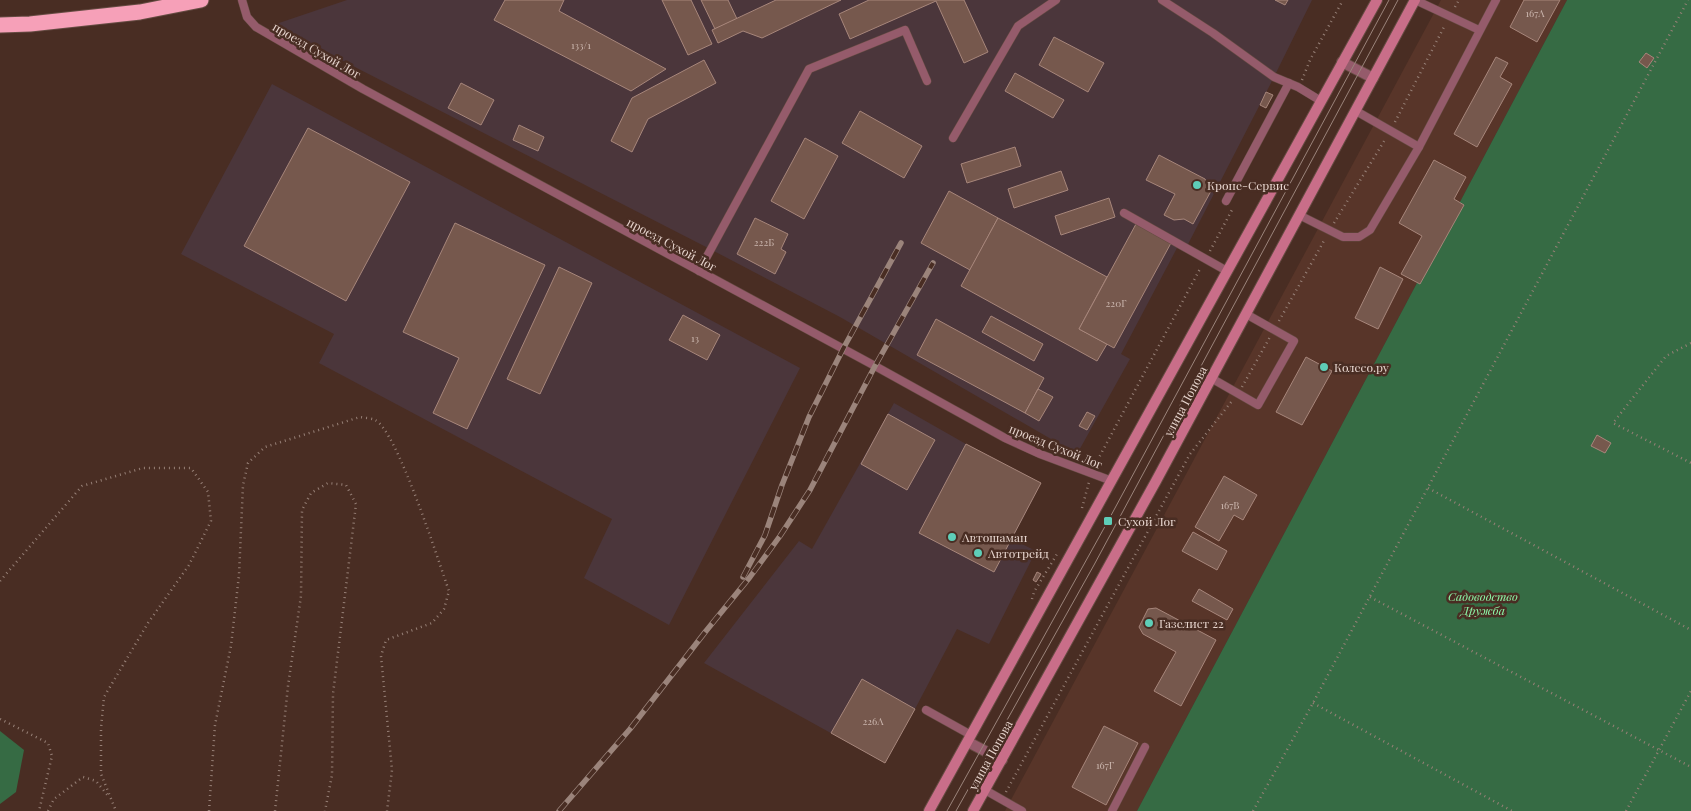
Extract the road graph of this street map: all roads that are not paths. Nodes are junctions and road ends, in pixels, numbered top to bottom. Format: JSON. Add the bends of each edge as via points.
{"nodes":[{"id":1,"x":201,"y":0,"type":"edge"},
{"id":2,"x":242,"y":0,"type":"edge"},
{"id":3,"x":1056,"y":0,"type":"edge"},
{"id":4,"x":1162,"y":0,"type":"edge"},
{"id":5,"x":1181,"y":0,"type":"edge"},
{"id":6,"x":1377,"y":0,"type":"edge"},
{"id":7,"x":1415,"y":0,"type":"edge"},
{"id":8,"x":1496,"y":0,"type":"edge"},
{"id":9,"x":1177,"y":9,"type":"junction"},
{"id":10,"x":0,"y":25,"type":"edge"},
{"id":11,"x":1479,"y":30,"type":"junction"},
{"id":12,"x":1342,"y":62,"type":"junction"},
{"id":13,"x":1374,"y":78,"type":"junction"},
{"id":14,"x":927,"y":81,"type":"dead end"},
{"id":15,"x":1289,"y":83,"type":"junction"},
{"id":16,"x":1321,"y":101,"type":"junction"},
{"id":17,"x":1356,"y":111,"type":"junction"},
{"id":18,"x":953,"y":138,"type":"dead end"},
{"id":19,"x":1419,"y":147,"type":"junction"},
{"id":20,"x":1226,"y":201,"type":"dead end"},
{"id":21,"x":1124,"y":213,"type":"dead end"},
{"id":22,"x":1299,"y":215,"type":"junction"},
{"id":23,"x":699,"y":271,"type":"junction"},
{"id":24,"x":1227,"y":271,"type":"junction"},
{"id":25,"x":1246,"y":314,"type":"junction"},
{"id":26,"x":1212,"y":378,"type":"junction"},
{"id":27,"x":1112,"y":481,"type":"junction"},
{"id":28,"x":926,"y":710,"type":"dead end"},
{"id":29,"x":970,"y":738,"type":"junction"},
{"id":30,"x":1145,"y":747,"type":"dead end"},
{"id":31,"x":1002,"y":760,"type":"junction"},
{"id":32,"x":985,"y":790,"type":"junction"},
{"id":33,"x":929,"y":811,"type":"edge"},
{"id":34,"x":973,"y":811,"type":"edge"},
{"id":35,"x":1022,"y":811,"type":"edge"},
{"id":36,"x":1112,"y":811,"type":"edge"}],
"edges":[{"from":1,"to":10,"type":"highway","via":[[140,12]]},
{"from":2,"to":23,"type":"lane","name":"проезд Сухой Лог","via":[[247,17],[272,37]]},
{"from":3,"to":18,"type":"lane","via":[[1018,26]]},
{"from":4,"to":9,"type":"lane"},
{"from":5,"to":9,"type":"lane"},
{"from":6,"to":12,"type":"main road","name":"улица Попова"},
{"from":7,"to":11,"type":"lane"},
{"from":7,"to":13,"type":"main road","name":"улица Попова"},
{"from":8,"to":11,"type":"lane"},
{"from":9,"to":15,"type":"lane","via":[[1274,77]]},
{"from":11,"to":19,"type":"lane"},
{"from":12,"to":13,"type":"street"},
{"from":12,"to":16,"type":"main road","name":"улица Попова"},
{"from":13,"to":17,"type":"main road","name":"улица Попова"},
{"from":14,"to":23,"type":"lane","via":[[905,30],[809,69]]},
{"from":15,"to":16,"type":"lane"},
{"from":15,"to":20,"type":"lane"},
{"from":16,"to":24,"type":"main road","name":"улица Попова"},
{"from":17,"to":19,"type":"lane"},
{"from":17,"to":22,"type":"main road","name":"улица Попова"},
{"from":19,"to":22,"type":"lane","via":[[1370,230],[1359,236],[1342,238]]},
{"from":21,"to":24,"type":"lane"},
{"from":22,"to":25,"type":"main road","name":"улица Попова"},
{"from":23,"to":27,"type":"lane","name":"проезд Сухой Лог","via":[[1005,438]]},
{"from":24,"to":27,"type":"main road","name":"улица Попова"},
{"from":25,"to":26,"type":"main road","name":"улица Попова"},
{"from":25,"to":26,"type":"lane","via":[[1294,341],[1258,405]]},
{"from":26,"to":31,"type":"main road","name":"улица Попова"},
{"from":27,"to":29,"type":"main road","name":"улица Попова"},
{"from":28,"to":29,"type":"lane"},
{"from":29,"to":31,"type":"street"},
{"from":29,"to":33,"type":"main road","name":"улица Попова"},
{"from":30,"to":36,"type":"lane"},
{"from":31,"to":32,"type":"main road","name":"улица Попова"},
{"from":32,"to":34,"type":"main road","name":"улица Попова"},
{"from":32,"to":35,"type":"lane"}]}
